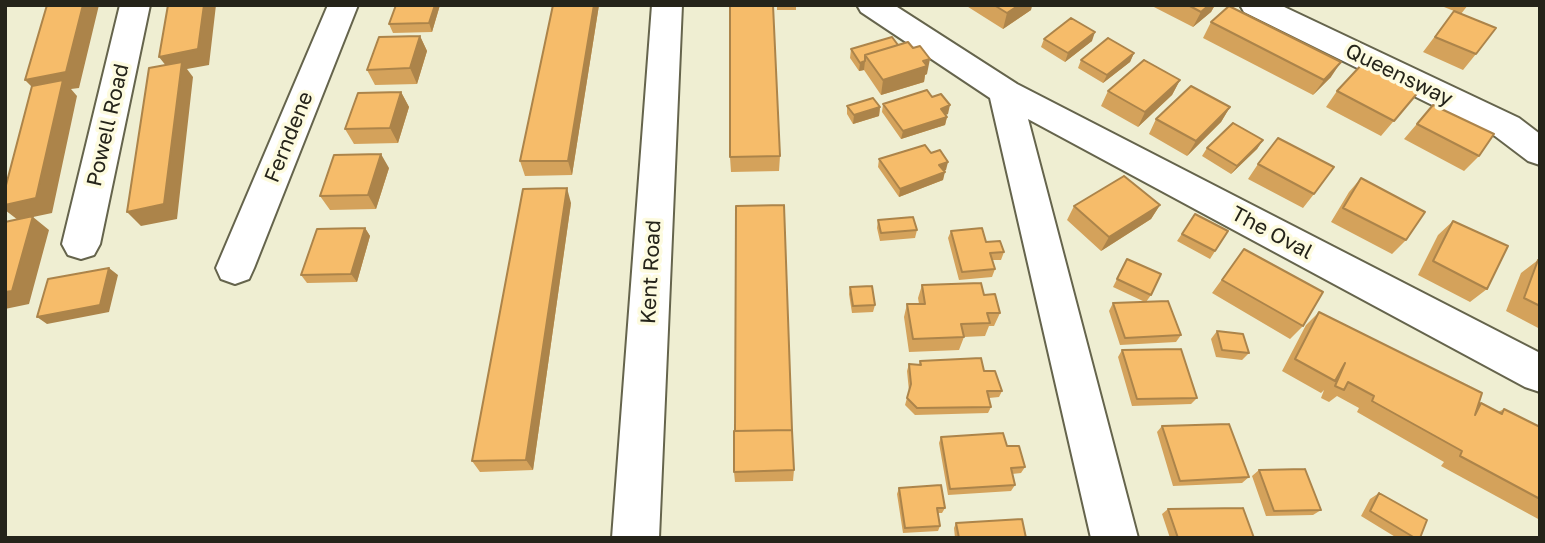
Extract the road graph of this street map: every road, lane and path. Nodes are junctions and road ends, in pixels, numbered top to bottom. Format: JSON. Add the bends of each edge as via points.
{"nodes":[{"id":1,"x":135,"y":5,"type":"edge"},
{"id":2,"x":343,"y":5,"type":"edge"},
{"id":3,"x":667,"y":5,"type":"edge"},
{"id":4,"x":872,"y":5,"type":"edge"},
{"id":5,"x":1255,"y":5,"type":"edge"},
{"id":6,"x":1291,"y":12,"type":"edge"},
{"id":7,"x":1005,"y":92,"type":"junction"},
{"id":8,"x":1540,"y":152,"type":"edge"},
{"id":9,"x":81,"y":244,"type":"dead end"},
{"id":10,"x":235,"y":268,"type":"dead end"},
{"id":11,"x":1540,"y":374,"type":"edge"},
{"id":12,"x":635,"y":538,"type":"edge"},
{"id":13,"x":1115,"y":538,"type":"edge"}],
"edges":[{"from":1,"to":9,"type":"street","name":"Powell Road"},
{"from":2,"to":10,"type":"street","name":"Ferndene"},
{"from":3,"to":12,"type":"street","name":"Kent Road"},
{"from":4,"to":7,"type":"street","name":"The Oval"},
{"from":5,"to":6,"type":"street","name":"Queensway"},
{"from":6,"to":8,"type":"street","name":"Queensway","via":[[1507,127]]},
{"from":7,"to":11,"type":"street","name":"The Oval"},
{"from":7,"to":13,"type":"street"}]}
